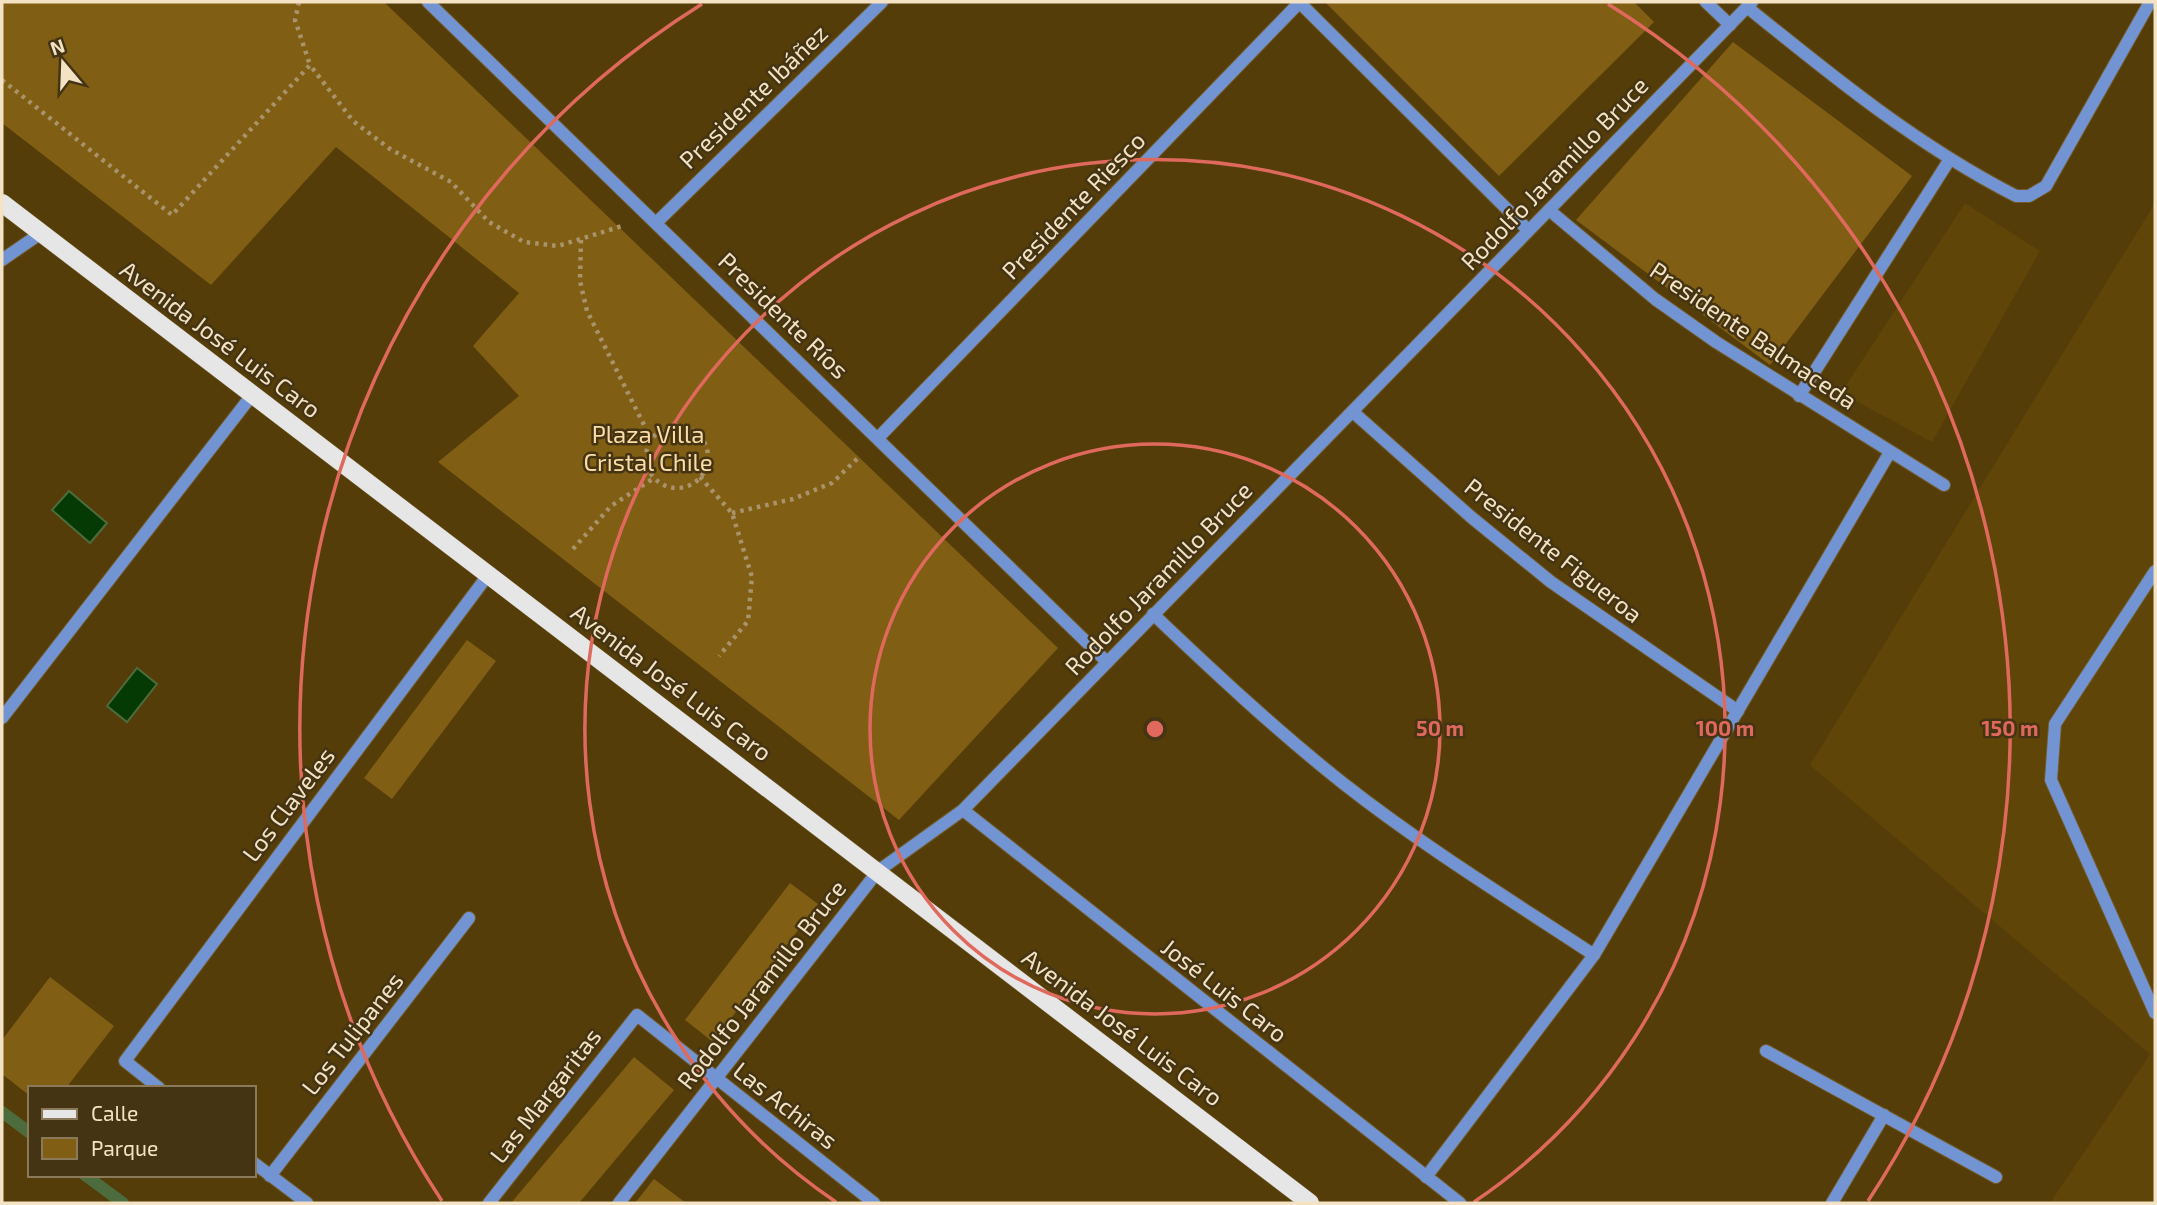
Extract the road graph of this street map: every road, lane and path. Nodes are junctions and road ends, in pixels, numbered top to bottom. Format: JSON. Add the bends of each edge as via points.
{"nodes":[{"id":1,"x":299,"y":2,"type":"edge"},
{"id":2,"x":428,"y":2,"type":"edge"},
{"id":3,"x":1299,"y":2,"type":"edge"},
{"id":4,"x":1706,"y":2,"type":"edge"},
{"id":5,"x":2150,"y":2,"type":"edge"},
{"id":6,"x":874,"y":4,"type":"edge"},
{"id":7,"x":1749,"y":4,"type":"edge"},
{"id":8,"x":1730,"y":24,"type":"junction"},
{"id":9,"x":310,"y":65,"type":"junction"},
{"id":10,"x":2,"y":80,"type":"edge"},
{"id":11,"x":1950,"y":159,"type":"junction"},
{"id":12,"x":2,"y":203,"type":"edge"},
{"id":13,"x":1549,"y":210,"type":"junction"},
{"id":14,"x":656,"y":223,"type":"junction"},
{"id":15,"x":1528,"y":230,"type":"junction"},
{"id":16,"x":41,"y":233,"type":"junction"},
{"id":17,"x":581,"y":240,"type":"junction"},
{"id":18,"x":2,"y":260,"type":"edge"},
{"id":19,"x":252,"y":395,"type":"junction"},
{"id":20,"x":1799,"y":396,"type":"junction"},
{"id":21,"x":1353,"y":412,"type":"junction"},
{"id":22,"x":878,"y":438,"type":"junction"},
{"id":23,"x":651,"y":439,"type":"junction"},
{"id":24,"x":1889,"y":452,"type":"junction"},
{"id":25,"x":700,"y":477,"type":"junction"},
{"id":26,"x":654,"y":478,"type":"junction"},
{"id":27,"x":1944,"y":485,"type":"dead end"},
{"id":28,"x":732,"y":513,"type":"junction"},
{"id":29,"x":573,"y":549,"type":"dead end"},
{"id":30,"x":2155,"y":571,"type":"edge"},
{"id":31,"x":488,"y":575,"type":"junction"},
{"id":32,"x":1153,"y":614,"type":"junction"},
{"id":33,"x":719,"y":656,"type":"dead end"},
{"id":34,"x":1107,"y":662,"type":"junction"},
{"id":35,"x":1738,"y":711,"type":"junction"},
{"id":36,"x":2,"y":718,"type":"edge"},
{"id":37,"x":962,"y":810,"type":"junction"},
{"id":38,"x":878,"y":872,"type":"junction"},
{"id":39,"x":469,"y":918,"type":"dead end"},
{"id":40,"x":1594,"y":955,"type":"junction"},
{"id":41,"x":2155,"y":1013,"type":"edge"},
{"id":42,"x":636,"y":1015,"type":"joint"},
{"id":43,"x":1766,"y":1051,"type":"dead end"},
{"id":44,"x":715,"y":1077,"type":"junction"},
{"id":45,"x":156,"y":1086,"type":"edge"},
{"id":46,"x":1884,"y":1115,"type":"junction"},
{"id":47,"x":256,"y":1165,"type":"edge"},
{"id":48,"x":270,"y":1176,"type":"junction"},
{"id":49,"x":1426,"y":1177,"type":"junction"},
{"id":50,"x":1996,"y":1177,"type":"dead end"},
{"id":51,"x":307,"y":1203,"type":"edge"},
{"id":52,"x":489,"y":1203,"type":"edge"},
{"id":53,"x":619,"y":1203,"type":"edge"},
{"id":54,"x":874,"y":1203,"type":"edge"},
{"id":55,"x":1310,"y":1203,"type":"edge"},
{"id":56,"x":1460,"y":1203,"type":"edge"},
{"id":57,"x":1832,"y":1203,"type":"edge"}],
"edges":[{"from":1,"to":9,"type":"path","via":[[295,20]]},
{"from":2,"to":14,"type":"street","name":"Presidente Ríos"},
{"from":3,"to":15,"type":"street"},
{"from":3,"to":22,"type":"street","name":"Presidente Riesco"},
{"from":4,"to":8,"type":"street"},
{"from":5,"to":11,"type":"street","via":[[2046,186],[2029,196],[2017,196]]},
{"from":6,"to":14,"type":"street","name":"Presidente Ibáñez"},
{"from":7,"to":8,"type":"street","name":"Rodolfo Jaramillo Bruce"},
{"from":7,"to":11,"type":"street","via":[[1819,67]]},
{"from":8,"to":13,"type":"street","name":"Rodolfo Jaramillo Bruce"},
{"from":9,"to":10,"type":"path","via":[[172,215]]},
{"from":9,"to":17,"type":"path","via":[[353,121],[390,149],[451,182],[489,222],[524,242],[558,246]]},
{"from":11,"to":20,"type":"street"},
{"from":12,"to":16,"type":"main road","name":"Avenida José Luis Caro"},
{"from":13,"to":15,"type":"street","name":"Rodolfo Jaramillo Bruce"},
{"from":13,"to":20,"type":"street","name":"Presidente Balmaceda","via":[[1655,299]]},
{"from":14,"to":17,"type":"path","via":[[611,226]]},
{"from":14,"to":22,"type":"street","name":"Presidente Ríos"},
{"from":15,"to":21,"type":"street","name":"Rodolfo Jaramillo Bruce"},
{"from":16,"to":18,"type":"street"},
{"from":16,"to":19,"type":"main road","name":"Avenida José Luis Caro"},
{"from":17,"to":23,"type":"path","via":[[580,281],[587,311]]},
{"from":19,"to":31,"type":"main road","name":"Avenida José Luis Caro"},
{"from":19,"to":36,"type":"street"},
{"from":20,"to":24,"type":"street","name":"Presidente Balmaceda"},
{"from":21,"to":32,"type":"street","name":"Rodolfo Jaramillo Bruce"},
{"from":21,"to":35,"type":"street","name":"Presidente Figueroa","via":[[1551,582]]},
{"from":22,"to":28,"type":"path","via":[[832,483],[793,499]]},
{"from":22,"to":34,"type":"street","name":"Presidente Ríos"},
{"from":23,"to":25,"type":"path","via":[[677,425],[696,432],[708,458]]},
{"from":23,"to":26,"type":"path","via":[[645,459]]},
{"from":24,"to":27,"type":"street","name":"Presidente Balmaceda"},
{"from":24,"to":35,"type":"street"},
{"from":25,"to":26,"type":"path","via":[[672,488]]},
{"from":25,"to":28,"type":"path"},
{"from":26,"to":29,"type":"path","via":[[611,506]]},
{"from":28,"to":33,"type":"path","via":[[752,577],[748,621]]},
{"from":30,"to":41,"type":"street","via":[[2055,724],[2051,780]]},
{"from":31,"to":38,"type":"main road","name":"Avenida José Luis Caro"},
{"from":31,"to":45,"type":"street","name":"Los Claveles","via":[[125,1061]]},
{"from":32,"to":34,"type":"street","name":"Rodolfo Jaramillo Bruce"},
{"from":32,"to":40,"type":"street","via":[[1262,716],[1345,785],[1426,845]]},
{"from":34,"to":37,"type":"street","name":"Rodolfo Jaramillo Bruce"},
{"from":35,"to":40,"type":"street"},
{"from":37,"to":38,"type":"street","name":"Rodolfo Jaramillo Bruce"},
{"from":37,"to":49,"type":"street","name":"José Luis Caro"},
{"from":38,"to":44,"type":"street","name":"Rodolfo Jaramillo Bruce"},
{"from":38,"to":55,"type":"main road","name":"Avenida José Luis Caro"},
{"from":39,"to":48,"type":"street","name":"Los Tulipanes"},
{"from":40,"to":49,"type":"street"},
{"from":42,"to":44,"type":"street","name":"Las Achiras"},
{"from":42,"to":52,"type":"street","name":"Las Margaritas"},
{"from":43,"to":46,"type":"street"},
{"from":44,"to":53,"type":"street","name":"Rodolfo Jaramillo Bruce"},
{"from":44,"to":54,"type":"street","name":"Las Achiras"},
{"from":46,"to":50,"type":"street"},
{"from":46,"to":57,"type":"street"},
{"from":47,"to":48,"type":"street"},
{"from":48,"to":51,"type":"street"},
{"from":49,"to":56,"type":"street","name":"José Luis Caro"}]}
